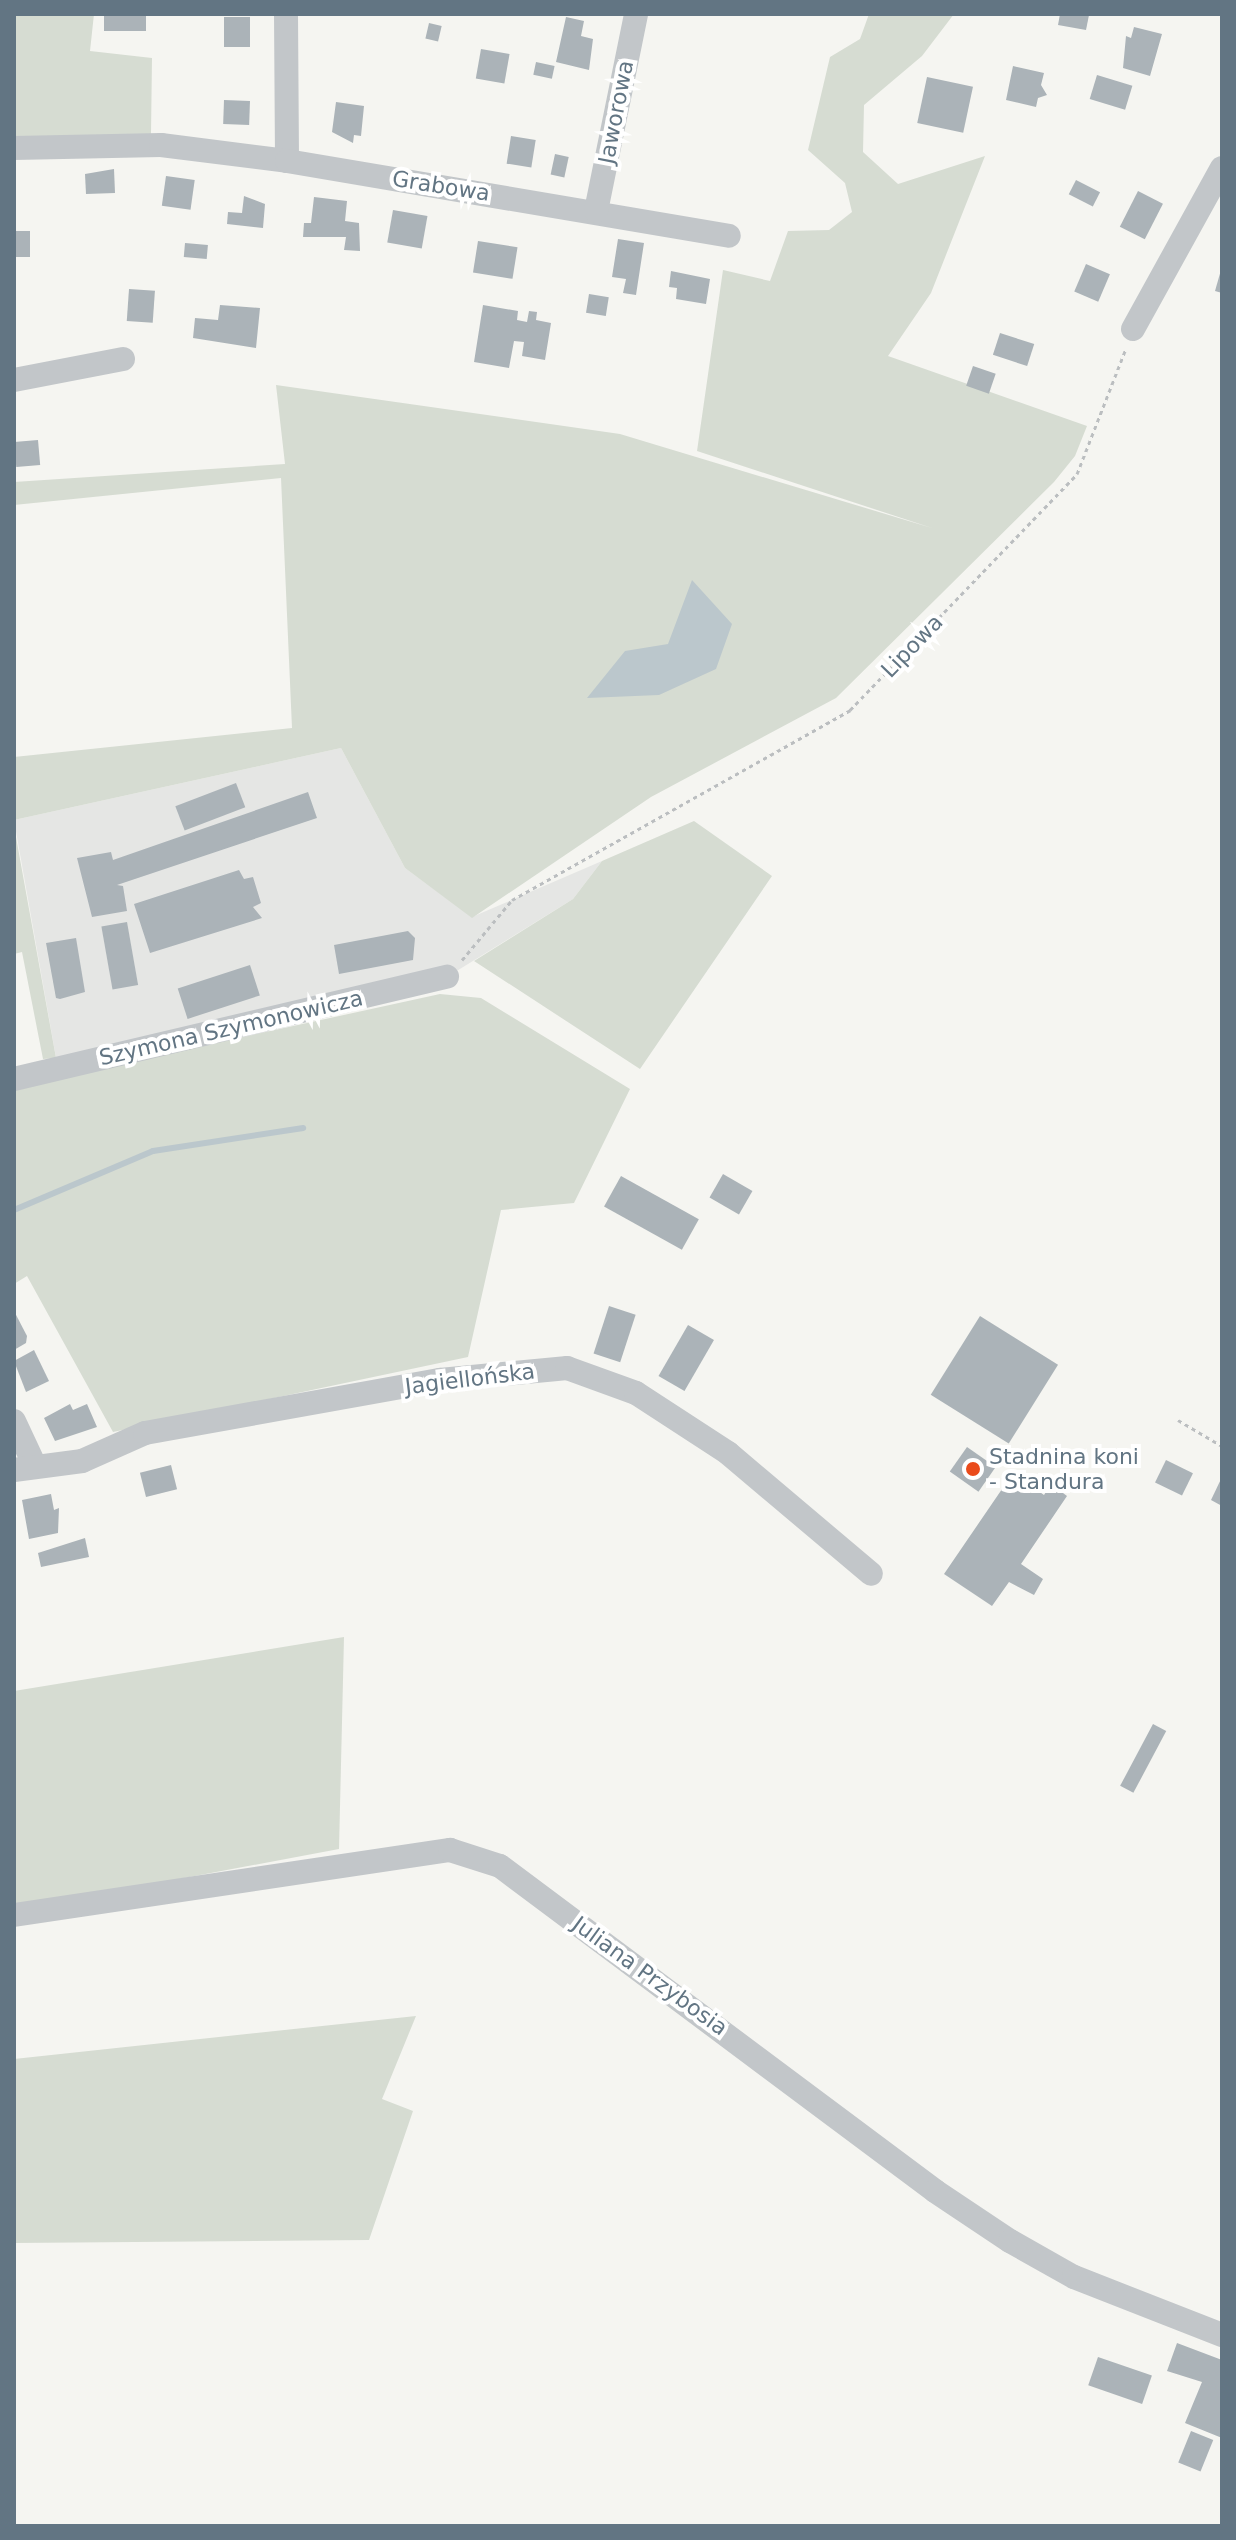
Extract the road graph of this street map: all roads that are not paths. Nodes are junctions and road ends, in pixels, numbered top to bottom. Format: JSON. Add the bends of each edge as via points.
{"nodes":[{"id":1,"x":286,"y":14,"type":"edge"},
{"id":2,"x":636,"y":14,"type":"edge"},
{"id":3,"x":14,"y":148,"type":"edge"},
{"id":4,"x":287,"y":161,"type":"junction"},
{"id":5,"x":1222,"y":168,"type":"edge"},
{"id":6,"x":596,"y":211,"type":"junction"},
{"id":7,"x":729,"y":236,"type":"dead end"},
{"id":8,"x":1133,"y":329,"type":"road end"},
{"id":9,"x":123,"y":359,"type":"dead end"},
{"id":10,"x":14,"y":380,"type":"edge"},
{"id":11,"x":447,"y":977,"type":"road end"},
{"id":12,"x":14,"y":1079,"type":"edge"},
{"id":13,"x":14,"y":1421,"type":"edge"},
{"id":14,"x":25,"y":1468,"type":"edge"},
{"id":15,"x":871,"y":1574,"type":"dead end"},
{"id":16,"x":14,"y":1915,"type":"edge"},
{"id":17,"x":1222,"y":2335,"type":"edge"}],
"edges":[{"from":1,"to":4,"type":"street"},
{"from":2,"to":6,"type":"street","name":"Jaworowa"},
{"from":3,"to":4,"type":"street","name":"Grabowa","via":[[161,145]]},
{"from":4,"to":6,"type":"street","name":"Grabowa"},
{"from":5,"to":8,"type":"street"},
{"from":6,"to":7,"type":"street","name":"Grabowa"},
{"from":9,"to":10,"type":"street"},
{"from":11,"to":12,"type":"street","name":"Szymona Szymonowicza"},
{"from":13,"to":14,"type":"street"},
{"from":14,"to":15,"type":"street","name":"Jagiellońska","via":[[82,1461],[145,1433],[440,1380],[567,1368],[636,1393],[728,1453]]},
{"from":16,"to":17,"type":"street","name":"Juliana Przybosia","via":[[450,1850],[500,1866],[935,2191],[1010,2241],[1074,2277]]}]}
